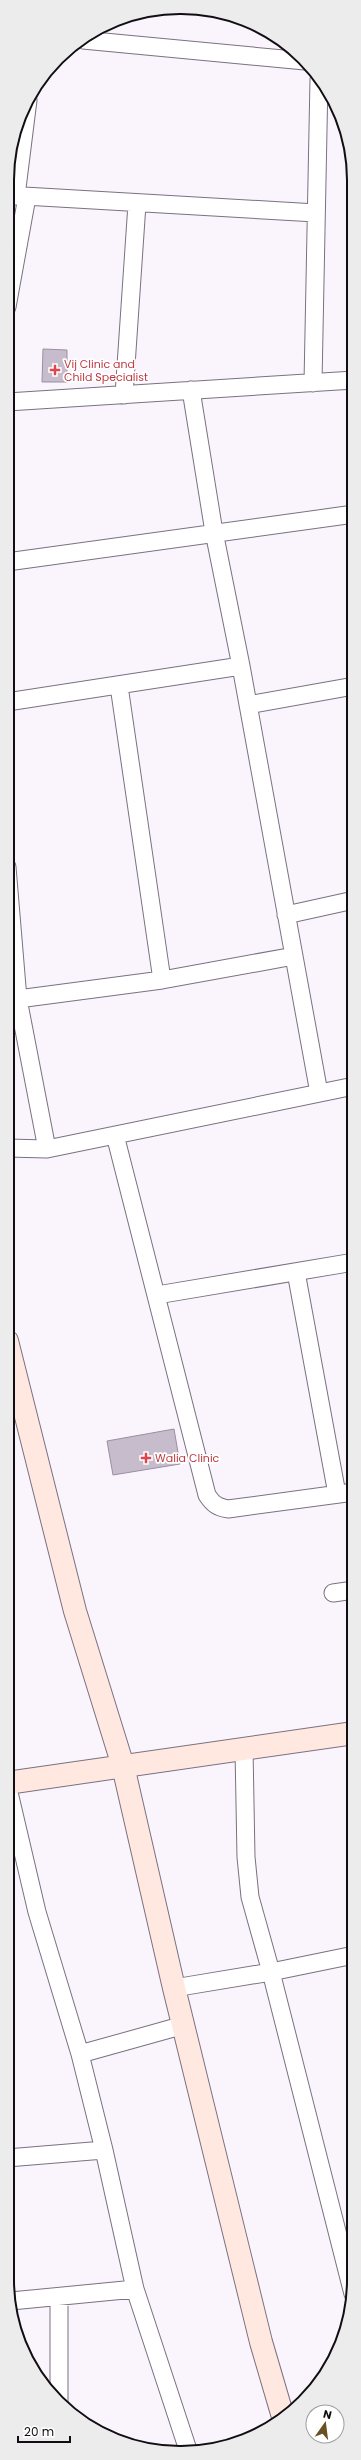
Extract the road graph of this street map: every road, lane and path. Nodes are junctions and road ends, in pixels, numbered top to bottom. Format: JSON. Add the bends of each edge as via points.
{"nodes":[{"id":1,"x":90,"y":41,"type":"edge"},
{"id":2,"x":295,"y":60,"type":"edge"},
{"id":3,"x":318,"y":86,"type":"edge"},
{"id":4,"x":15,"y":159,"type":"edge"},
{"id":5,"x":17,"y":196,"type":"edge"},
{"id":6,"x":137,"y":204,"type":"junction"},
{"id":7,"x":316,"y":213,"type":"junction"},
{"id":8,"x":14,"y":229,"type":"edge"},
{"id":9,"x":347,"y":380,"type":"edge"},
{"id":10,"x":313,"y":382,"type":"junction"},
{"id":11,"x":191,"y":390,"type":"junction"},
{"id":12,"x":124,"y":395,"type":"junction"},
{"id":13,"x":14,"y":402,"type":"edge"},
{"id":14,"x":347,"y":515,"type":"edge"},
{"id":15,"x":214,"y":532,"type":"junction"},
{"id":16,"x":14,"y":561,"type":"edge"},
{"id":17,"x":241,"y":666,"type":"junction"},
{"id":18,"x":118,"y":686,"type":"junction"},
{"id":19,"x":347,"y":687,"type":"edge"},
{"id":20,"x":14,"y":701,"type":"edge"},
{"id":21,"x":248,"y":705,"type":"junction"},
{"id":22,"x":347,"y":902,"type":"edge"},
{"id":23,"x":286,"y":915,"type":"junction"},
{"id":24,"x":14,"y":951,"type":"edge"},
{"id":25,"x":294,"y":956,"type":"junction"},
{"id":26,"x":162,"y":980,"type":"junction"},
{"id":27,"x":18,"y":999,"type":"junction"},
{"id":28,"x":347,"y":1087,"type":"edge"},
{"id":29,"x":319,"y":1093,"type":"junction"},
{"id":30,"x":115,"y":1135,"type":"junction"},
{"id":31,"x":14,"y":1148,"type":"edge"},
{"id":32,"x":47,"y":1149,"type":"junction"},
{"id":33,"x":347,"y":1263,"type":"edge"},
{"id":34,"x":296,"y":1272,"type":"junction"},
{"id":35,"x":157,"y":1295,"type":"junction"},
{"id":36,"x":14,"y":1369,"type":"edge"},
{"id":37,"x":346,"y":1493,"type":"edge"},
{"id":38,"x":347,"y":1591,"type":"edge"},
{"id":39,"x":333,"y":1593,"type":"dead end"},
{"id":40,"x":347,"y":1734,"type":"edge"},
{"id":41,"x":244,"y":1749,"type":"junction"},
{"id":42,"x":123,"y":1766,"type":"junction"},
{"id":43,"x":14,"y":1783,"type":"edge"},
{"id":44,"x":14,"y":1814,"type":"edge"},
{"id":45,"x":347,"y":1956,"type":"edge"},
{"id":46,"x":272,"y":1972,"type":"junction"},
{"id":47,"x":174,"y":1988,"type":"junction"},
{"id":48,"x":184,"y":2025,"type":"junction"},
{"id":49,"x":80,"y":2054,"type":"junction"},
{"id":50,"x":104,"y":2150,"type":"junction"},
{"id":51,"x":14,"y":2157,"type":"edge"},
{"id":52,"x":347,"y":2270,"type":"edge"},
{"id":53,"x":135,"y":2289,"type":"junction"},
{"id":54,"x":59,"y":2297,"type":"junction"},
{"id":55,"x":15,"y":2301,"type":"edge"},
{"id":56,"x":59,"y":2393,"type":"edge"},
{"id":57,"x":282,"y":2412,"type":"edge"},
{"id":58,"x":187,"y":2446,"type":"edge"}],
"edges":[{"from":1,"to":2,"type":"street"},
{"from":3,"to":7,"type":"street"},
{"from":4,"to":5,"type":"street"},
{"from":5,"to":6,"type":"street"},
{"from":5,"to":8,"type":"street"},
{"from":6,"to":7,"type":"street"},
{"from":6,"to":12,"type":"street"},
{"from":7,"to":10,"type":"street"},
{"from":9,"to":10,"type":"street"},
{"from":10,"to":11,"type":"street"},
{"from":11,"to":12,"type":"street"},
{"from":11,"to":15,"type":"street"},
{"from":12,"to":13,"type":"street"},
{"from":14,"to":15,"type":"street"},
{"from":15,"to":16,"type":"street"},
{"from":15,"to":17,"type":"street"},
{"from":17,"to":18,"type":"street"},
{"from":17,"to":21,"type":"street"},
{"from":18,"to":20,"type":"street"},
{"from":18,"to":26,"type":"street"},
{"from":19,"to":21,"type":"street"},
{"from":21,"to":23,"type":"street"},
{"from":22,"to":23,"type":"street"},
{"from":23,"to":25,"type":"street"},
{"from":24,"to":27,"type":"street"},
{"from":25,"to":26,"type":"street"},
{"from":25,"to":29,"type":"street"},
{"from":26,"to":27,"type":"street"},
{"from":27,"to":32,"type":"street"},
{"from":28,"to":29,"type":"street"},
{"from":29,"to":30,"type":"street"},
{"from":30,"to":32,"type":"street"},
{"from":30,"to":35,"type":"street"},
{"from":31,"to":32,"type":"street"},
{"from":33,"to":34,"type":"street"},
{"from":34,"to":35,"type":"street"},
{"from":34,"to":37,"type":"street"},
{"from":35,"to":37,"type":"street","via":[[207,1495],[212,1502],[218,1507],[228,1509]]},
{"from":36,"to":42,"type":"street","via":[[75,1611]]},
{"from":38,"to":39,"type":"street"},
{"from":40,"to":41,"type":"street"},
{"from":41,"to":42,"type":"street"},
{"from":41,"to":46,"type":"street","via":[[246,1857],[250,1897]]},
{"from":42,"to":43,"type":"street"},
{"from":42,"to":47,"type":"street"},
{"from":44,"to":49,"type":"street","via":[[37,1912]]},
{"from":45,"to":46,"type":"street"},
{"from":46,"to":47,"type":"street"},
{"from":46,"to":52,"type":"street"},
{"from":47,"to":48,"type":"street"},
{"from":48,"to":49,"type":"street"},
{"from":48,"to":57,"type":"street","via":[[259,2334]]},
{"from":49,"to":50,"type":"street"},
{"from":50,"to":51,"type":"street"},
{"from":50,"to":53,"type":"street"},
{"from":53,"to":54,"type":"street"},
{"from":53,"to":58,"type":"street"},
{"from":54,"to":55,"type":"street"},
{"from":54,"to":56,"type":"street"}]}
